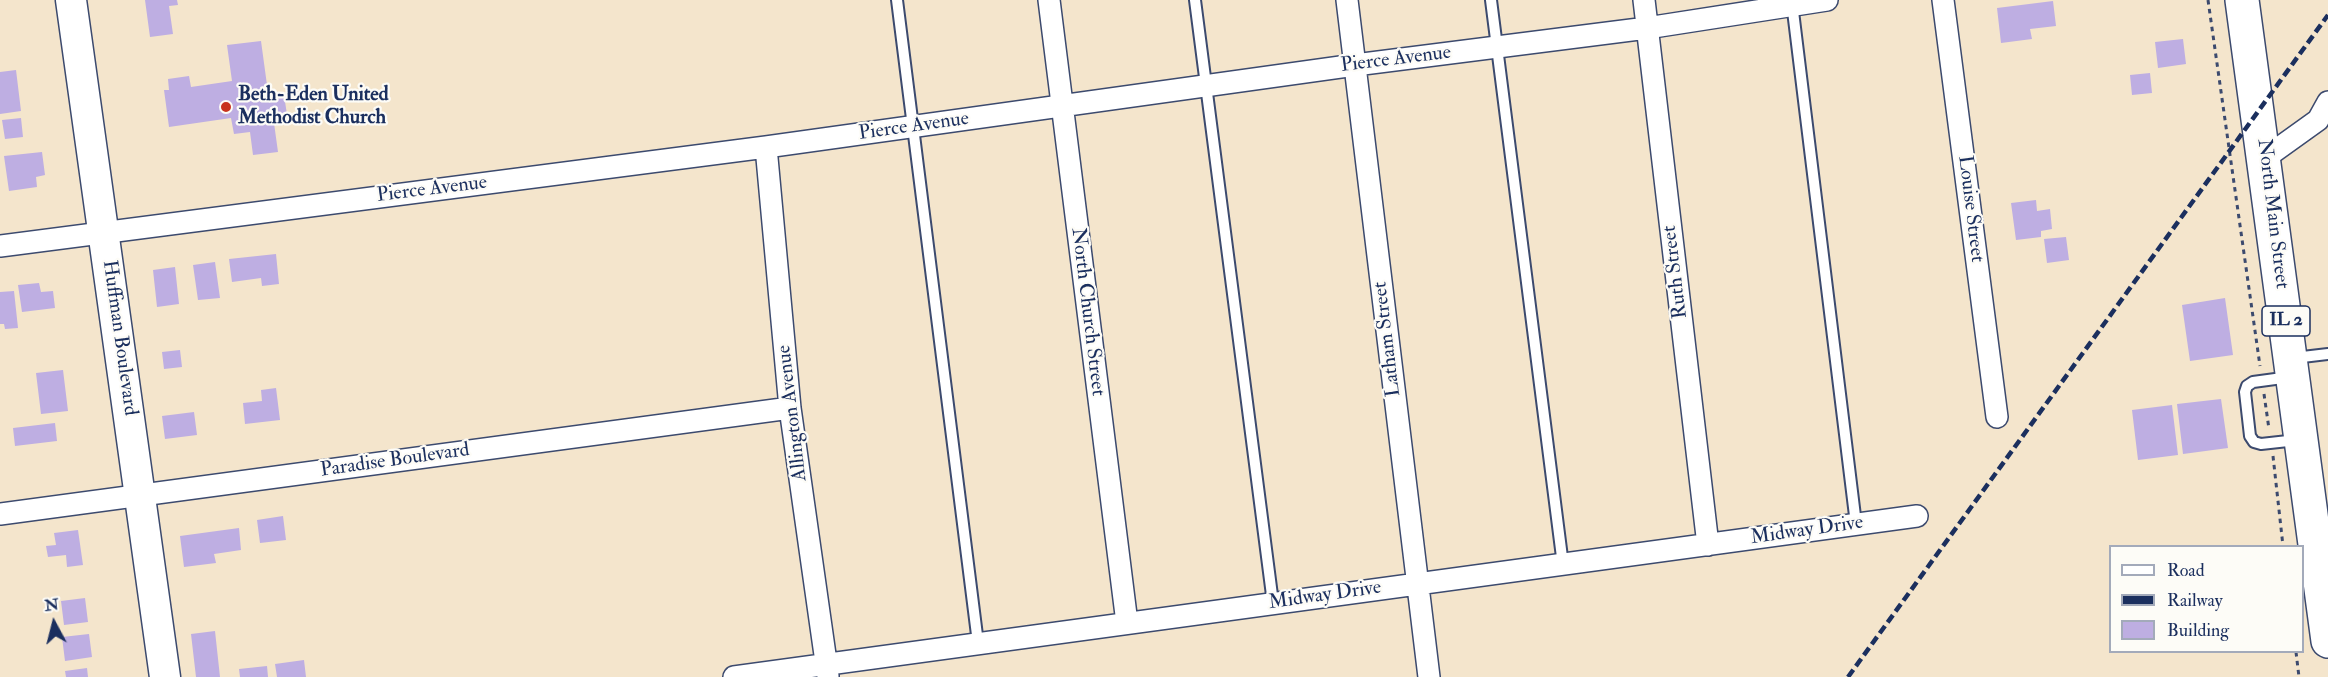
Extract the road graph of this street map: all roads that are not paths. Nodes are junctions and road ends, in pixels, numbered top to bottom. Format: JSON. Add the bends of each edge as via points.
{"nodes":[{"id":1,"x":71,"y":0,"type":"edge"},
{"id":2,"x":897,"y":0,"type":"edge"},
{"id":3,"x":1049,"y":0,"type":"edge"},
{"id":4,"x":1195,"y":0,"type":"edge"},
{"id":5,"x":1347,"y":0,"type":"edge"},
{"id":6,"x":1491,"y":0,"type":"edge"},
{"id":7,"x":1644,"y":0,"type":"edge"},
{"id":8,"x":1827,"y":0,"type":"edge"},
{"id":9,"x":1943,"y":0,"type":"edge"},
{"id":10,"x":2242,"y":0,"type":"edge"},
{"id":11,"x":1792,"y":3,"type":"edge"},
{"id":12,"x":1647,"y":28,"type":"junction"},
{"id":13,"x":1498,"y":47,"type":"junction"},
{"id":14,"x":1355,"y":65,"type":"junction"},
{"id":15,"x":1206,"y":86,"type":"junction"},
{"id":16,"x":2328,"y":102,"type":"edge"},
{"id":17,"x":1061,"y":106,"type":"junction"},
{"id":18,"x":913,"y":127,"type":"junction"},
{"id":19,"x":766,"y":147,"type":"junction"},
{"id":20,"x":2265,"y":158,"type":"junction"},
{"id":21,"x":105,"y":232,"type":"junction"},
{"id":22,"x":0,"y":246,"type":"edge"},
{"id":23,"x":2328,"y":354,"type":"edge"},
{"id":24,"x":2282,"y":372,"type":"junction"},
{"id":25,"x":790,"y":408,"type":"junction"},
{"id":26,"x":1997,"y":417,"type":"dead end"},
{"id":27,"x":2286,"y":441,"type":"junction"},
{"id":28,"x":139,"y":495,"type":"junction"},
{"id":29,"x":0,"y":514,"type":"edge"},
{"id":30,"x":1917,"y":516,"type":"dead end"},
{"id":31,"x":1856,"y":524,"type":"junction"},
{"id":32,"x":1708,"y":545,"type":"junction"},
{"id":33,"x":1563,"y":565,"type":"junction"},
{"id":34,"x":1417,"y":584,"type":"junction"},
{"id":35,"x":2325,"y":592,"type":"edge"},
{"id":36,"x":1274,"y":603,"type":"junction"},
{"id":37,"x":1127,"y":623,"type":"junction"},
{"id":38,"x":2328,"y":641,"type":"edge"},
{"id":39,"x":978,"y":644,"type":"junction"},
{"id":40,"x":827,"y":670,"type":"edge"},
{"id":41,"x":165,"y":677,"type":"edge"},
{"id":42,"x":734,"y":677,"type":"edge"},
{"id":43,"x":1429,"y":677,"type":"edge"}],
"edges":[{"from":1,"to":21,"type":"street","name":"Huffman Boulevard"},
{"from":2,"to":18,"type":"lane"},
{"from":3,"to":17,"type":"street","name":"North Church Street"},
{"from":4,"to":15,"type":"lane"},
{"from":5,"to":14,"type":"street","name":"Latham Street"},
{"from":6,"to":13,"type":"lane"},
{"from":7,"to":12,"type":"street","name":"Ruth Street"},
{"from":8,"to":11,"type":"street","name":"Pierce Avenue"},
{"from":9,"to":26,"type":"street","name":"Louise Street"},
{"from":10,"to":20,"type":"main road","name":"North Main Street","number":"IL 2"},
{"from":11,"to":12,"type":"street","name":"Pierce Avenue"},
{"from":11,"to":31,"type":"lane"},
{"from":12,"to":13,"type":"street","name":"Pierce Avenue"},
{"from":12,"to":32,"type":"street","name":"Ruth Street"},
{"from":13,"to":14,"type":"street","name":"Pierce Avenue"},
{"from":13,"to":33,"type":"lane"},
{"from":14,"to":15,"type":"street","name":"Pierce Avenue"},
{"from":14,"to":34,"type":"street","name":"Latham Street"},
{"from":15,"to":17,"type":"street","name":"Pierce Avenue"},
{"from":15,"to":36,"type":"lane"},
{"from":16,"to":20,"type":"street","via":[[2318,120]]},
{"from":17,"to":18,"type":"street","name":"Pierce Avenue"},
{"from":17,"to":37,"type":"street","name":"North Church Street"},
{"from":18,"to":19,"type":"street","name":"Pierce Avenue"},
{"from":18,"to":39,"type":"lane"},
{"from":19,"to":21,"type":"street","name":"Pierce Avenue"},
{"from":19,"to":25,"type":"street","name":"Allington Avenue"},
{"from":20,"to":24,"type":"main road","name":"North Main Street","number":"IL 2"},
{"from":21,"to":22,"type":"street","name":"Pierce Avenue"},
{"from":21,"to":28,"type":"street","name":"Huffman Boulevard"},
{"from":23,"to":24,"type":"lane"},
{"from":24,"to":27,"type":"main road","name":"North Main Street","number":"IL 2"},
{"from":24,"to":27,"type":"lane","via":[[2247,386],[2245,392],[2254,442]]},
{"from":25,"to":28,"type":"street","name":"Paradise Boulevard"},
{"from":25,"to":40,"type":"street","name":"Allington Avenue"},
{"from":27,"to":35,"type":"main road","name":"North Main Street","number":"IL 2"},
{"from":28,"to":29,"type":"street","name":"Paradise Boulevard"},
{"from":28,"to":41,"type":"street","name":"Huffman Boulevard"},
{"from":30,"to":31,"type":"street","name":"Midway Drive"},
{"from":31,"to":32,"type":"street","name":"Midway Drive"},
{"from":32,"to":33,"type":"street","name":"Midway Drive"},
{"from":33,"to":34,"type":"street","name":"Midway Drive"},
{"from":34,"to":36,"type":"street","name":"Midway Drive"},
{"from":34,"to":43,"type":"street","name":"Latham Street"},
{"from":35,"to":38,"type":"main road","name":"North Main Street","number":"IL 2"},
{"from":36,"to":37,"type":"street","name":"Midway Drive"},
{"from":37,"to":39,"type":"street","name":"Midway Drive"},
{"from":39,"to":40,"type":"street","name":"Midway Drive"},
{"from":40,"to":42,"type":"street","name":"Midway Drive"}]}
